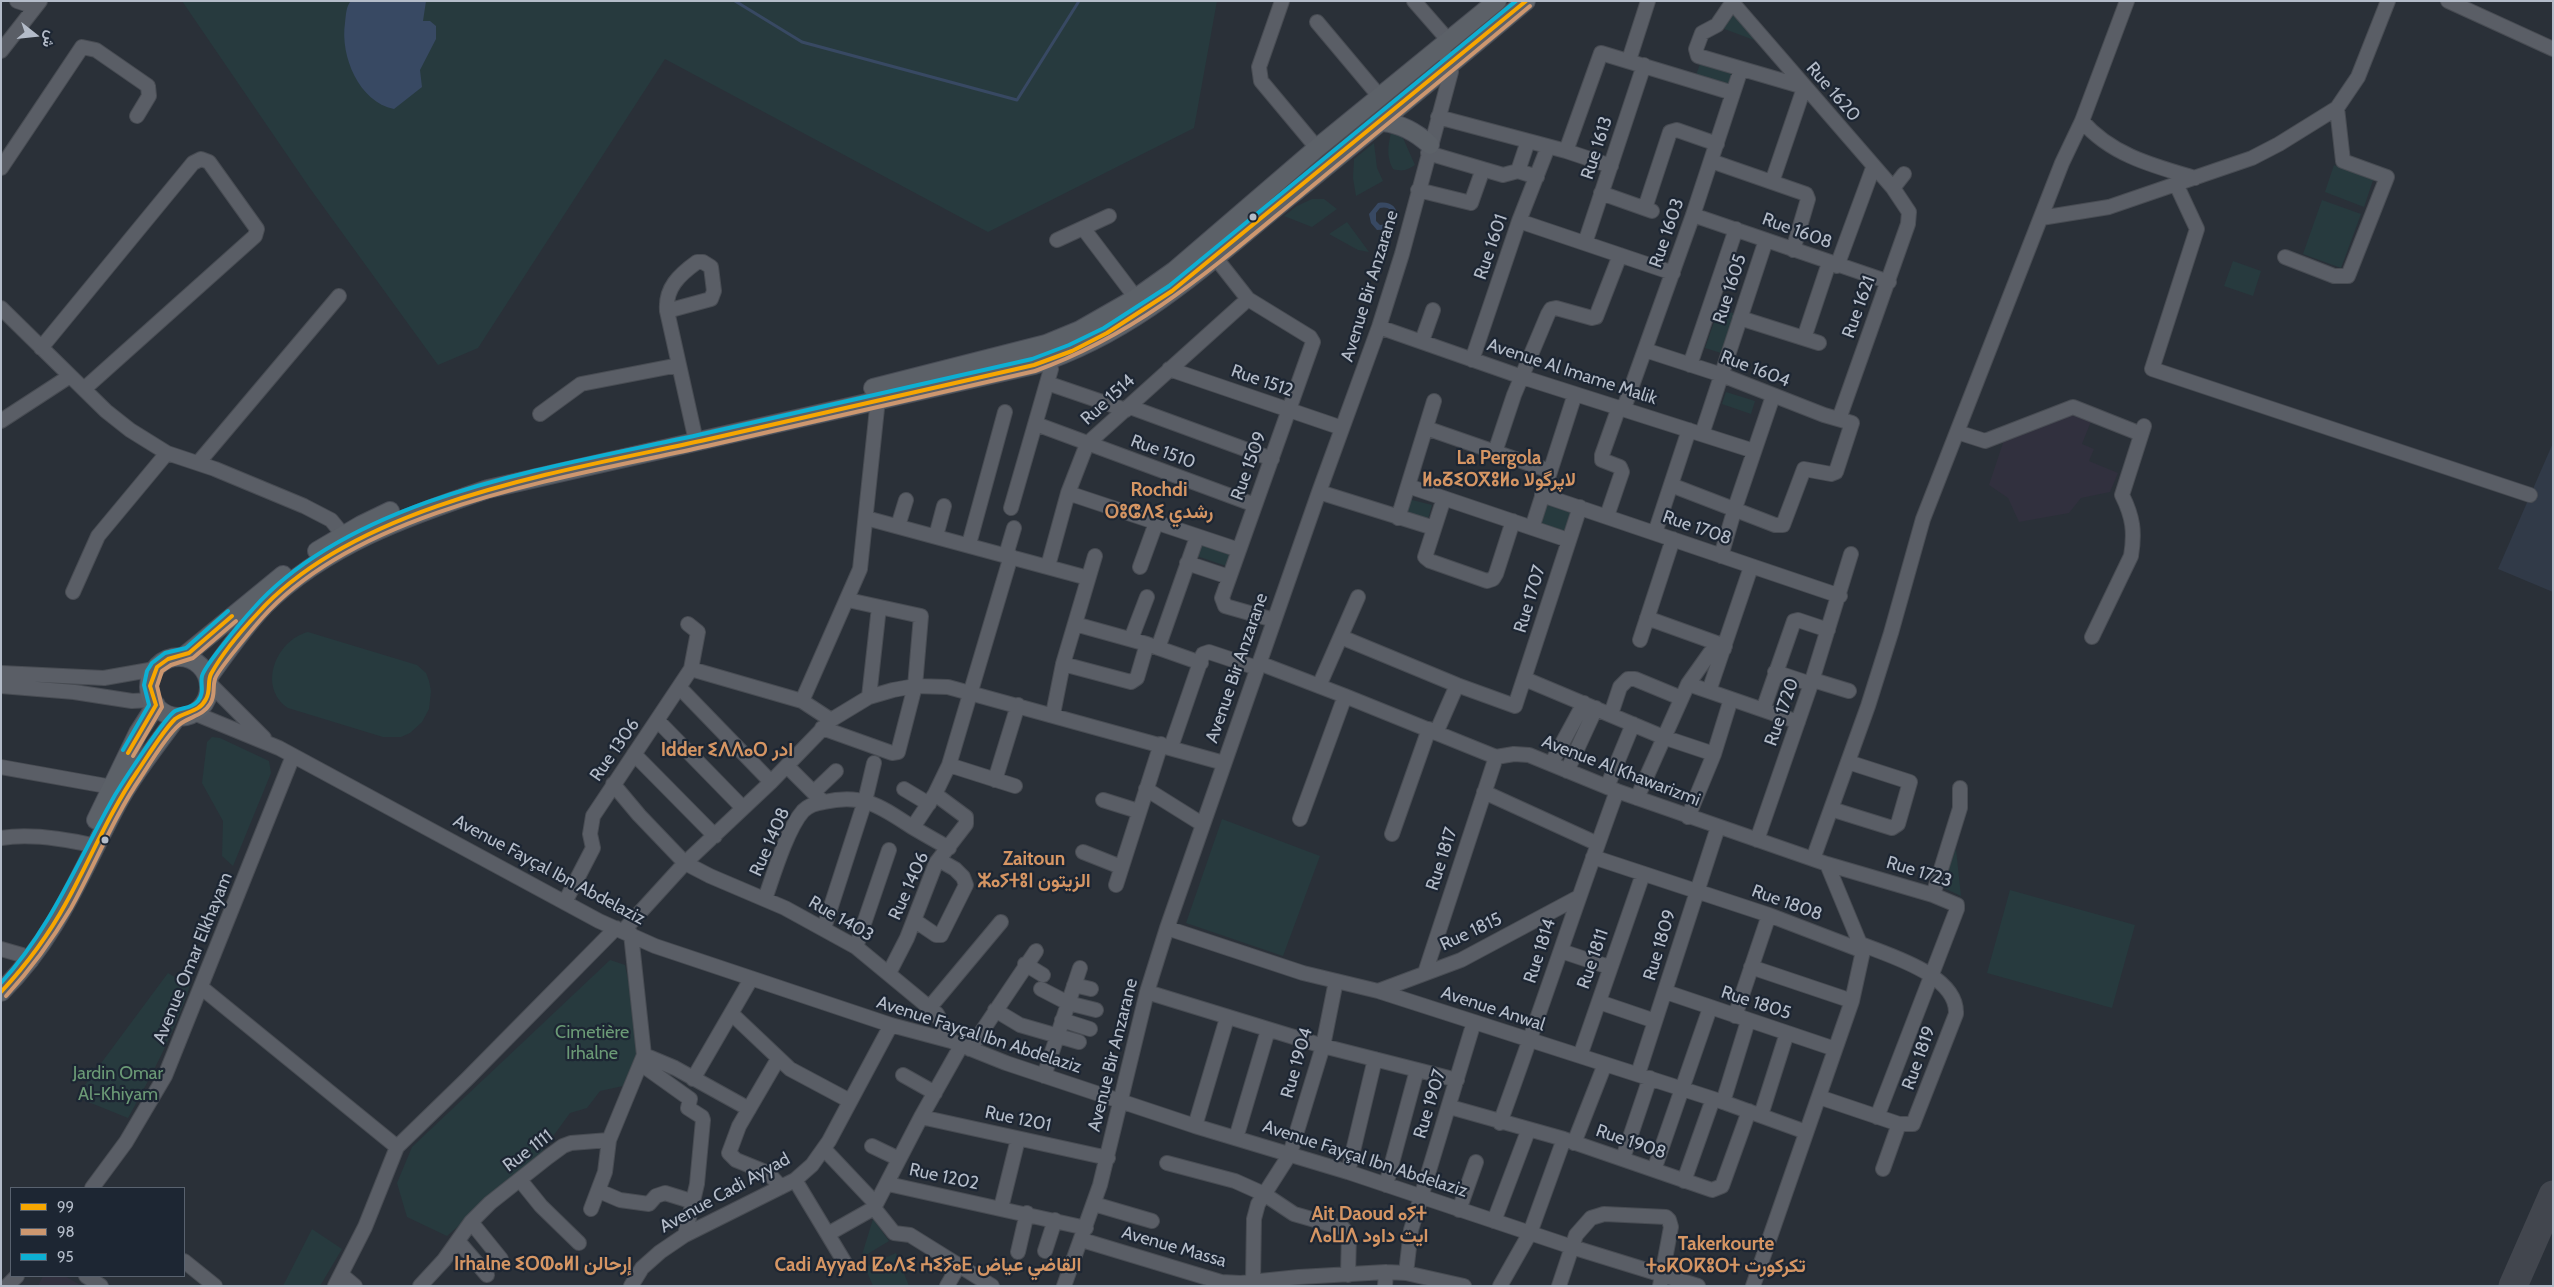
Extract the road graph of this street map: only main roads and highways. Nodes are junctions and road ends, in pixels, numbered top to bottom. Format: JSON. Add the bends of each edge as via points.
{"nodes":[{"id":1,"x":1497,"y":1,"type":"edge"},
{"id":2,"x":1526,"y":1,"type":"edge"},
{"id":3,"x":1383,"y":122,"type":"junction"},
{"id":4,"x":1429,"y":149,"type":"road end"},
{"id":5,"x":696,"y":436,"type":"junction"},
{"id":6,"x":347,"y":540,"type":"junction"},
{"id":7,"x":183,"y":657,"type":"junction"},
{"id":8,"x":209,"y":680,"type":"junction"},
{"id":9,"x":154,"y":703,"type":"junction"},
{"id":10,"x":185,"y":715,"type":"junction"},
{"id":11,"x":91,"y":845,"type":"junction"},
{"id":12,"x":26,"y":958,"type":"junction"},
{"id":13,"x":1,"y":978,"type":"edge"},
{"id":14,"x":1,"y":992,"type":"edge"}],
"edges":[{"from":1,"to":5,"type":"main road","via":[[1317,148],[1174,271],[1136,298],[1080,330],[1046,344]]},
{"from":2,"to":3,"type":"main road"},
{"from":3,"to":4,"type":"main road","via":[[1417,133]]},
{"from":3,"to":5,"type":"main road","via":[[1158,303],[1104,337],[1057,358],[994,375]]},
{"from":5,"to":6,"type":"main road","via":[[488,489]]},
{"from":6,"to":7,"type":"main road","via":[[289,570]]},
{"from":6,"to":8,"type":"main road","via":[[264,607],[238,637]]},
{"from":7,"to":8,"type":"main road","via":[[199,664]]},
{"from":7,"to":9,"type":"main road","via":[[168,659],[155,669],[150,690]]},
{"from":8,"to":10,"type":"main road","via":[[206,702]]},
{"from":9,"to":10,"type":"main road","via":[[165,713]]},
{"from":9,"to":11,"type":"main road","via":[[112,787]]},
{"from":10,"to":11,"type":"main road","via":[[141,764]]},
{"from":11,"to":12,"type":"main road","via":[[54,928]]},
{"from":12,"to":13,"type":"main road"},
{"from":12,"to":14,"type":"main road"}]}
